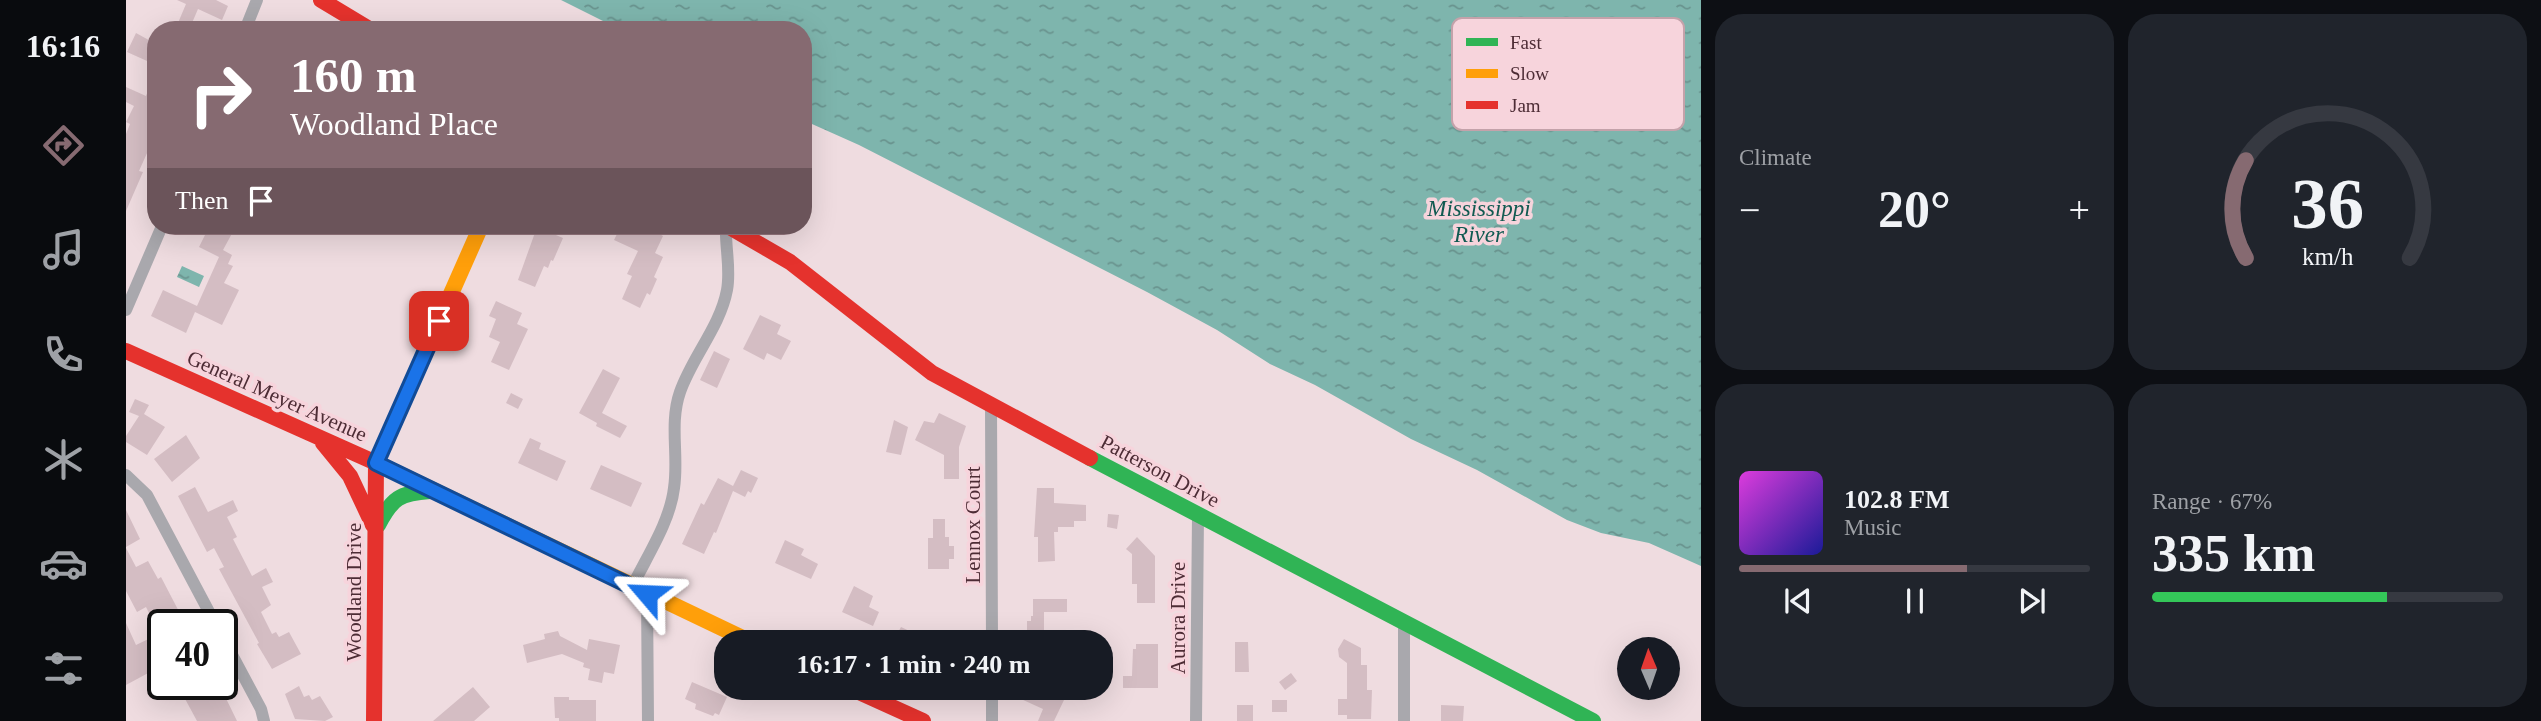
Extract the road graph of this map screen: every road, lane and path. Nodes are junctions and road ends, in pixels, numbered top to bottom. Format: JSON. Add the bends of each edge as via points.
{"nodes":[{"id":1,"x":257,"y":0,"type":"edge"},
{"id":2,"x":321,"y":0,"type":"edge"},
{"id":3,"x":249,"y":21,"type":"edge"},
{"id":4,"x":356,"y":21,"type":"edge"},
{"id":5,"x":158,"y":235,"type":"edge"},
{"id":6,"x":477,"y":235,"type":"edge"},
{"id":7,"x":726,"y":235,"type":"edge"},
{"id":8,"x":743,"y":235,"type":"edge"},
{"id":9,"x":126,"y":310,"type":"edge"},
{"id":10,"x":126,"y":351,"type":"edge"},
{"id":11,"x":992,"y":407,"type":"junction"},
{"id":12,"x":320,"y":438,"type":"junction"},
{"id":13,"x":376,"y":463,"type":"junction"},
{"id":14,"x":126,"y":475,"type":"edge"},
{"id":15,"x":433,"y":491,"type":"junction"},
{"id":16,"x":1198,"y":515,"type":"junction"},
{"id":17,"x":375,"y":530,"type":"junction"},
{"id":18,"x":632,"y":587,"type":"junction"},
{"id":19,"x":647,"y":594,"type":"junction"},
{"id":20,"x":208,"y":609,"type":"edge"},
{"id":21,"x":1404,"y":623,"type":"junction"},
{"id":22,"x":725,"y":630,"type":"edge"},
{"id":23,"x":992,"y":630,"type":"edge"},
{"id":24,"x":238,"y":666,"type":"edge"},
{"id":25,"x":877,"y":700,"type":"edge"},
{"id":26,"x":992,"y":700,"type":"edge"},
{"id":27,"x":264,"y":721,"type":"edge"},
{"id":28,"x":374,"y":721,"type":"edge"},
{"id":29,"x":648,"y":721,"type":"edge"},
{"id":30,"x":923,"y":721,"type":"edge"},
{"id":31,"x":992,"y":721,"type":"edge"},
{"id":32,"x":1196,"y":721,"type":"edge"},
{"id":33,"x":1404,"y":721,"type":"edge"},
{"id":34,"x":1593,"y":721,"type":"edge"}],
"edges":[{"from":1,"to":3,"type":"street"},
{"from":2,"to":4,"type":"street"},
{"from":5,"to":9,"type":"street"},
{"from":6,"to":13,"type":"street"},
{"from":7,"to":18,"type":"street","via":[[729,273],[723,308],[680,391],[673,430],[674,493]]},
{"from":8,"to":11,"type":"street","name":"Patterson Drive","via":[[790,262],[932,373]]},
{"from":10,"to":12,"type":"street","name":"General Meyer Avenue"},
{"from":11,"to":16,"type":"street","name":"Patterson Drive"},
{"from":11,"to":23,"type":"street","name":"Lennox Court"},
{"from":12,"to":13,"type":"street","name":"General Meyer Avenue"},
{"from":12,"to":17,"type":"street","via":[[350,476]]},
{"from":13,"to":15,"type":"street","name":"General Meyer Avenue"},
{"from":13,"to":17,"type":"street","name":"Woodland Drive"},
{"from":14,"to":20,"type":"street","via":[[147,495]]},
{"from":15,"to":17,"type":"street","via":[[396,497]]},
{"from":15,"to":18,"type":"street","name":"General Meyer Avenue"},
{"from":16,"to":21,"type":"street","name":"Patterson Drive"},
{"from":16,"to":32,"type":"street","name":"Aurora Drive"},
{"from":17,"to":28,"type":"street","name":"Woodland Drive"},
{"from":18,"to":19,"type":"street","name":"General Meyer Avenue"},
{"from":19,"to":22,"type":"street","name":"General Meyer Avenue"},
{"from":19,"to":29,"type":"street"},
{"from":21,"to":33,"type":"street"},
{"from":21,"to":34,"type":"street","name":"Patterson Drive"},
{"from":24,"to":27,"type":"street"},
{"from":25,"to":30,"type":"street"},
{"from":26,"to":31,"type":"street"}]}
